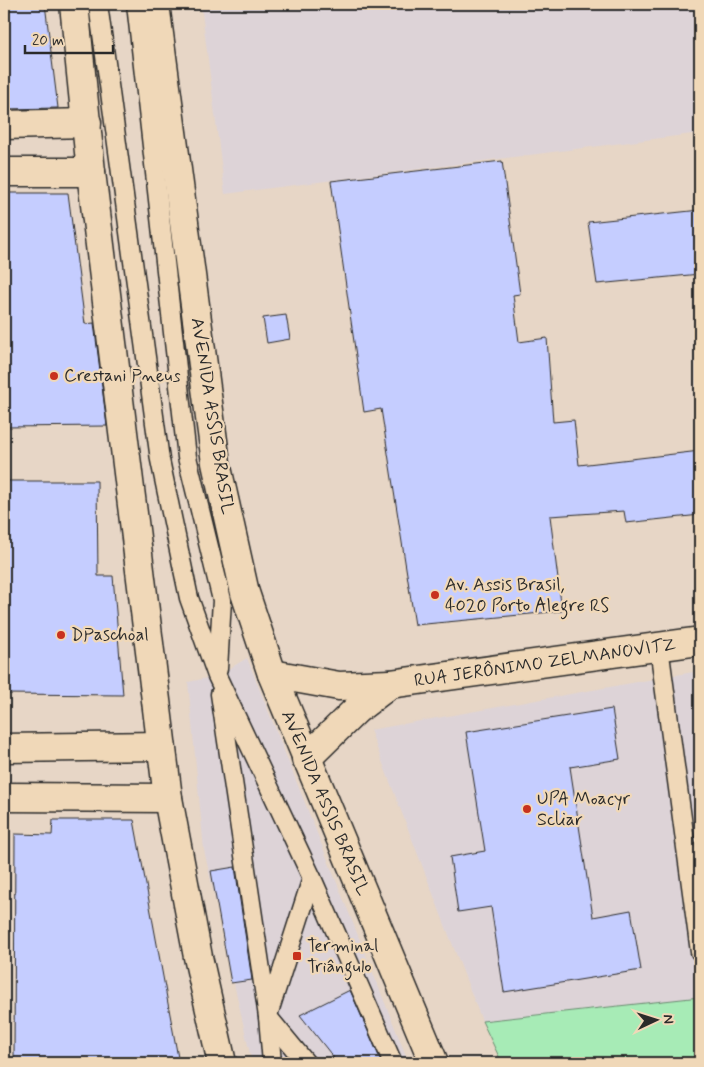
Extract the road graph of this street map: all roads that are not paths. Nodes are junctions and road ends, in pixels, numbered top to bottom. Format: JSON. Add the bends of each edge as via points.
{"nodes":[{"id":1,"x":74,"y":4,"type":"edge"},
{"id":2,"x":98,"y":4,"type":"edge"},
{"id":3,"x":136,"y":4,"type":"edge"},
{"id":4,"x":155,"y":4,"type":"edge"},
{"id":5,"x":87,"y":123,"type":"junction"},
{"id":6,"x":4,"y":125,"type":"edge"},
{"id":7,"x":4,"y":172,"type":"edge"},
{"id":8,"x":91,"y":172,"type":"junction"},
{"id":9,"x":700,"y":641,"type":"edge"},
{"id":10,"x":659,"y":647,"type":"junction"},
{"id":11,"x":272,"y":674,"type":"junction"},
{"id":12,"x":217,"y":676,"type":"junction"},
{"id":13,"x":390,"y":684,"type":"junction"},
{"id":14,"x":161,"y":746,"type":"junction"},
{"id":15,"x":4,"y":748,"type":"edge"},
{"id":16,"x":306,"y":758,"type":"junction"},
{"id":17,"x":4,"y":797,"type":"edge"},
{"id":18,"x":168,"y":798,"type":"junction"},
{"id":19,"x":312,"y":878,"type":"junction"},
{"id":20,"x":700,"y":952,"type":"edge"},
{"id":21,"x":268,"y":1017,"type":"junction"},
{"id":22,"x":222,"y":1063,"type":"edge"},
{"id":23,"x":272,"y":1063,"type":"edge"},
{"id":24,"x":306,"y":1063,"type":"edge"},
{"id":25,"x":393,"y":1063,"type":"edge"},
{"id":26,"x":434,"y":1063,"type":"edge"}],
"edges":[{"from":1,"to":5,"type":"main road"},
{"from":2,"to":12,"type":"lane","via":[[160,460],[189,598]]},
{"from":3,"to":12,"type":"lane","via":[[187,457],[222,600]]},
{"from":4,"to":11,"type":"main road","name":"AVENIDA ASSIS BRASIL","via":[[216,463],[245,593]]},
{"from":5,"to":6,"type":"main road"},
{"from":5,"to":8,"type":"main road"},
{"from":7,"to":8,"type":"main road"},
{"from":8,"to":14,"type":"main road"},
{"from":9,"to":10,"type":"main road","name":"RUA JERÔNIMO ZELMANOVITZ"},
{"from":10,"to":13,"type":"main road","name":"RUA JERÔNIMO ZELMANOVITZ"},
{"from":10,"to":20,"type":"lane"},
{"from":11,"to":13,"type":"main road","name":"RUA JERÔNIMO ZELMANOVITZ","via":[[339,686]]},
{"from":11,"to":16,"type":"main road","name":"AVENIDA ASSIS BRASIL"},
{"from":12,"to":19,"type":"lane"},
{"from":12,"to":21,"type":"lane"},
{"from":13,"to":16,"type":"main road","name":"RUA JERÔNIMO ZELMANOVITZ","via":[[356,710]]},
{"from":14,"to":15,"type":"main road"},
{"from":14,"to":18,"type":"main road"},
{"from":16,"to":26,"type":"main road","name":"AVENIDA ASSIS BRASIL"},
{"from":17,"to":18,"type":"main road"},
{"from":18,"to":22,"type":"main road"},
{"from":19,"to":21,"type":"lane"},
{"from":19,"to":25,"type":"lane"},
{"from":21,"to":23,"type":"lane"},
{"from":21,"to":24,"type":"lane"}]}
